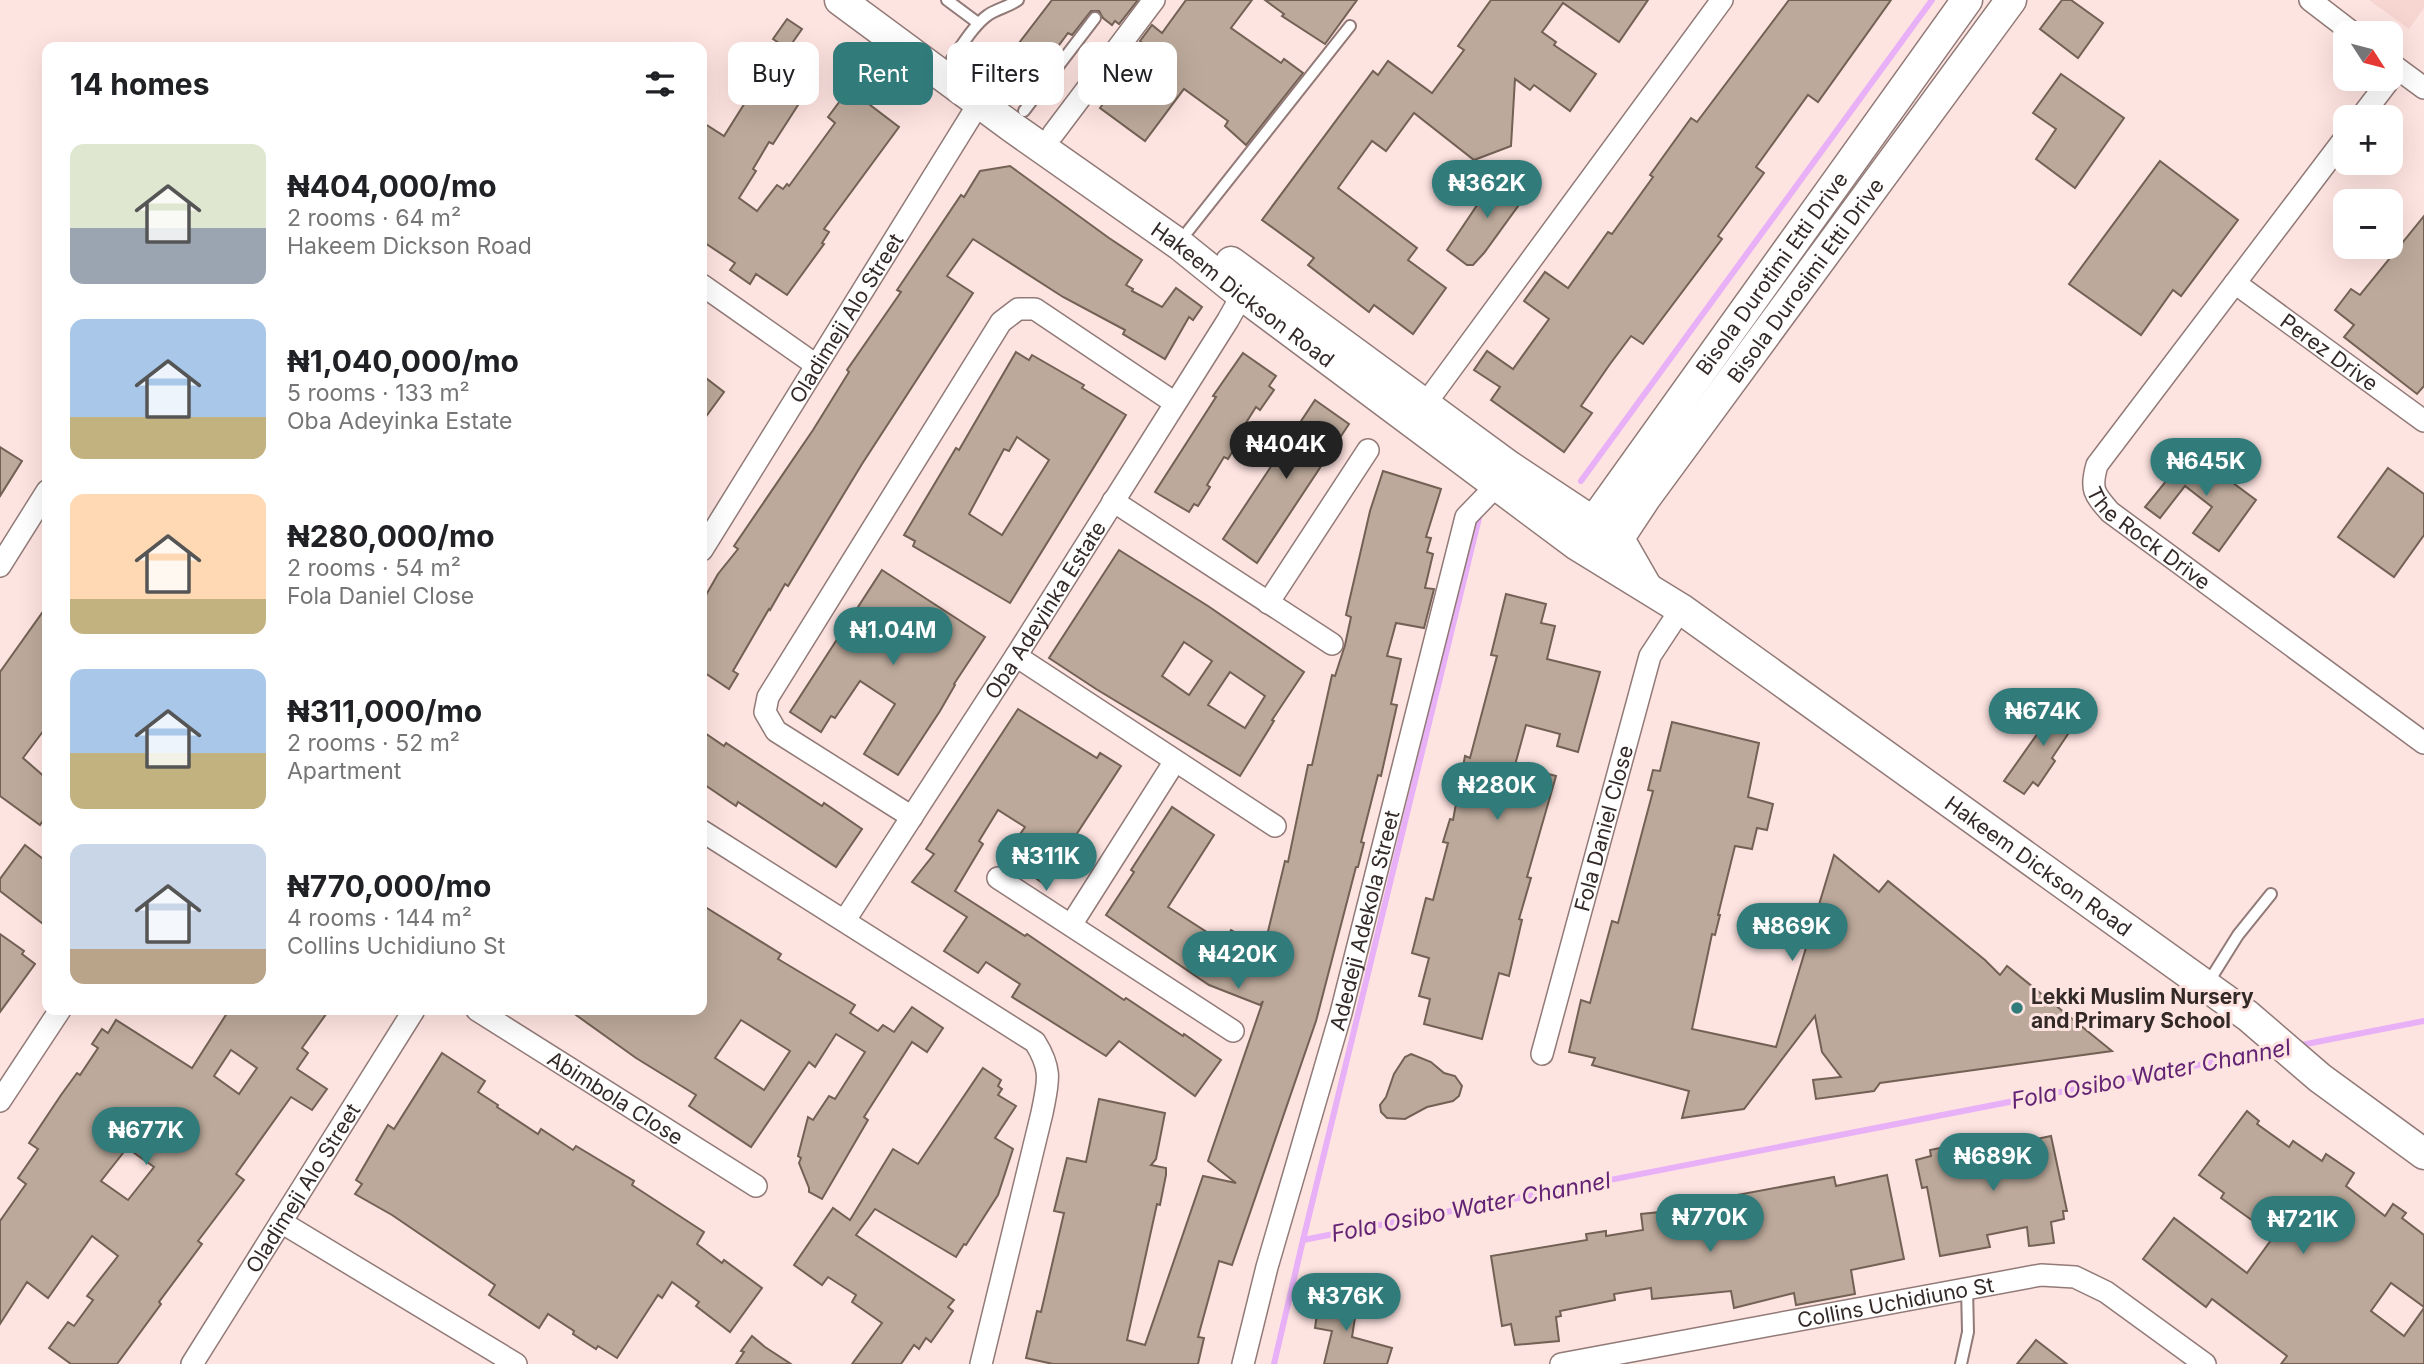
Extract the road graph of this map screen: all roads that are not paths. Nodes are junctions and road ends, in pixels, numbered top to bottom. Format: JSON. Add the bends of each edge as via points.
{"nodes":[{"id":1,"x":840,"y":0,"type":"edge"},
{"id":2,"x":874,"y":0,"type":"edge"},
{"id":3,"x":947,"y":0,"type":"edge"},
{"id":4,"x":1018,"y":0,"type":"edge"},
{"id":5,"x":1154,"y":0,"type":"edge"},
{"id":6,"x":1722,"y":0,"type":"edge"},
{"id":7,"x":1967,"y":0,"type":"edge"},
{"id":8,"x":2011,"y":0,"type":"edge"},
{"id":9,"x":2310,"y":0,"type":"edge"},
{"id":10,"x":1094,"y":18,"type":"dead end"},
{"id":11,"x":2337,"y":21,"type":"edge"},
{"id":12,"x":978,"y":23,"type":"junction"},
{"id":13,"x":1350,"y":26,"type":"dead end"},
{"id":14,"x":965,"y":42,"type":"edge"},
{"id":15,"x":947,"y":56,"type":"edge"},
{"id":16,"x":947,"y":70,"type":"edge"},
{"id":17,"x":2403,"y":78,"type":"edge"},
{"id":18,"x":2424,"y":88,"type":"edge"},
{"id":19,"x":977,"y":105,"type":"edge"},
{"id":20,"x":993,"y":105,"type":"edge"},
{"id":21,"x":1010,"y":105,"type":"edge"},
{"id":22,"x":1024,"y":111,"type":"junction"},
{"id":23,"x":1053,"y":134,"type":"junction"},
{"id":24,"x":2333,"y":154,"type":"edge"},
{"id":25,"x":1188,"y":231,"type":"junction"},
{"id":26,"x":2235,"y":283,"type":"junction"},
{"id":27,"x":707,"y":289,"type":"edge"},
{"id":28,"x":1242,"y":296,"type":"junction"},
{"id":29,"x":816,"y":365,"type":"junction"},
{"id":30,"x":1175,"y":403,"type":"junction"},
{"id":31,"x":1426,"y":403,"type":"junction"},
{"id":32,"x":2424,"y":421,"type":"edge"},
{"id":33,"x":1368,"y":450,"type":"dead end"},
{"id":34,"x":1497,"y":485,"type":"junction"},
{"id":35,"x":42,"y":499,"type":"edge"},
{"id":36,"x":1113,"y":501,"type":"junction"},
{"id":37,"x":1594,"y":520,"type":"junction"},
{"id":38,"x":707,"y":542,"type":"edge"},
{"id":39,"x":1577,"y":545,"type":"junction"},
{"id":40,"x":1611,"y":550,"type":"junction"},
{"id":41,"x":0,"y":566,"type":"edge"},
{"id":42,"x":1268,"y":603,"type":"junction"},
{"id":43,"x":1681,"y":608,"type":"junction"},
{"id":44,"x":1332,"y":644,"type":"dead end"},
{"id":45,"x":1016,"y":656,"type":"junction"},
{"id":46,"x":2424,"y":743,"type":"edge"},
{"id":47,"x":1175,"y":761,"type":"junction"},
{"id":48,"x":912,"y":817,"type":"junction"},
{"id":49,"x":1275,"y":826,"type":"dead end"},
{"id":50,"x":707,"y":834,"type":"edge"},
{"id":51,"x":998,"y":878,"type":"dead end"},
{"id":52,"x":2271,"y":894,"type":"dead end"},
{"id":53,"x":845,"y":920,"type":"junction"},
{"id":54,"x":1071,"y":925,"type":"junction"},
{"id":55,"x":2206,"y":986,"type":"junction"},
{"id":56,"x":57,"y":1015,"type":"edge"},
{"id":57,"x":411,"y":1015,"type":"edge"},
{"id":58,"x":485,"y":1015,"type":"edge"},
{"id":59,"x":1233,"y":1031,"type":"dead end"},
{"id":60,"x":1542,"y":1054,"type":"dead end"},
{"id":61,"x":0,"y":1101,"type":"edge"},
{"id":62,"x":2424,"y":1154,"type":"edge"},
{"id":63,"x":756,"y":1186,"type":"dead end"},
{"id":64,"x":281,"y":1222,"type":"junction"},
{"id":65,"x":1968,"y":1288,"type":"junction"},
{"id":66,"x":193,"y":1364,"type":"edge"},
{"id":67,"x":516,"y":1364,"type":"edge"},
{"id":68,"x":981,"y":1364,"type":"edge"},
{"id":69,"x":1243,"y":1364,"type":"edge"},
{"id":70,"x":1561,"y":1364,"type":"edge"},
{"id":71,"x":1961,"y":1364,"type":"edge"},
{"id":72,"x":2205,"y":1364,"type":"edge"}],
"edges":[{"from":1,"to":16,"type":"main road","name":"Hakeem Dickson Road"},
{"from":2,"to":15,"type":"main road","name":"Hakeem Dickson Road"},
{"from":3,"to":12,"type":"lane"},
{"from":4,"to":12,"type":"lane"},
{"from":5,"to":23,"type":"street"},
{"from":6,"to":31,"type":"street"},
{"from":7,"to":37,"type":"main road","name":"Bisola Durotimi Etti Drive"},
{"from":8,"to":40,"type":"main road","name":"Bisola Durosimi Etti Drive"},
{"from":9,"to":11,"type":"street"},
{"from":10,"to":22,"type":"lane"},
{"from":12,"to":14,"type":"lane"},
{"from":13,"to":25,"type":"lane"},
{"from":17,"to":18,"type":"street"},
{"from":19,"to":29,"type":"street","name":"Oladimeji Alo Street"},
{"from":20,"to":28,"type":"main road","name":"Hakeem Dickson Road","via":[[1012,127],[1180,245]]},
{"from":21,"to":22,"type":"main road","name":"Hakeem Dickson Road"},
{"from":22,"to":23,"type":"main road","name":"Hakeem Dickson Road"},
{"from":23,"to":25,"type":"main road","name":"Hakeem Dickson Road"},
{"from":24,"to":26,"type":"street","name":"The Rock Drive"},
{"from":25,"to":31,"type":"main road","name":"Hakeem Dickson Road"},
{"from":26,"to":32,"type":"street","name":"Perez Drive"},
{"from":26,"to":46,"type":"street","name":"The Rock Drive","via":[[2097,465],[2092,481],[2095,495],[2110,512]]},
{"from":27,"to":29,"type":"street"},
{"from":28,"to":30,"type":"street","name":"Oba Adeyinka Estate"},
{"from":28,"to":34,"type":"main road","name":"Hakeem Dickson Road"},
{"from":29,"to":38,"type":"street","name":"Oladimeji Alo Street"},
{"from":30,"to":36,"type":"street","name":"Oba Adeyinka Estate"},
{"from":30,"to":48,"type":"street","via":[[1035,309],[1018,309],[1001,323],[768,696],[765,712],[776,731]]},
{"from":31,"to":37,"type":"main road","name":"Hakeem Dickson Road","via":[[1509,466]]},
{"from":33,"to":42,"type":"street"},
{"from":34,"to":39,"type":"main road","name":"Hakeem Dickson Road"},
{"from":34,"to":69,"type":"street","name":"Adedeji Adekola Street","via":[[1466,517],[1341,1013],[1266,1267]]},
{"from":35,"to":41,"type":"street"},
{"from":36,"to":42,"type":"street"},
{"from":36,"to":45,"type":"street","name":"Oba Adeyinka Estate"},
{"from":37,"to":39,"type":"main road","name":"Bisola Durotimi Etti Drive"},
{"from":37,"to":40,"type":"main road","name":"Hakeem Dickson Road"},
{"from":39,"to":40,"type":"main road","name":"Hakeem Dickson Road"},
{"from":40,"to":43,"type":"main road","name":"Hakeem Dickson Road","via":[[1646,586]]},
{"from":42,"to":44,"type":"street"},
{"from":43,"to":55,"type":"main road","name":"Hakeem Dickson Road"},
{"from":43,"to":60,"type":"street","name":"Fola Daniel Close","via":[[1650,656]]},
{"from":45,"to":47,"type":"street"},
{"from":45,"to":48,"type":"street","name":"Oba Adeyinka Estate"},
{"from":47,"to":49,"type":"street"},
{"from":47,"to":54,"type":"street"},
{"from":48,"to":53,"type":"street","name":"Oba Adeyinka Estate"},
{"from":50,"to":53,"type":"street"},
{"from":51,"to":54,"type":"street"},
{"from":52,"to":55,"type":"lane"},
{"from":53,"to":68,"type":"street","via":[[1035,1042],[1047,1061],[1042,1113]]},
{"from":54,"to":59,"type":"street"},
{"from":55,"to":62,"type":"main road","name":"Hakeem Dickson Road"},
{"from":56,"to":61,"type":"street"},
{"from":57,"to":64,"type":"street","name":"Oladimeji Alo Street"},
{"from":58,"to":63,"type":"street","name":"Abimbola Close"},
{"from":64,"to":66,"type":"street","name":"Oladimeji Alo Street"},
{"from":64,"to":67,"type":"street"},
{"from":65,"to":70,"type":"street","name":"Collins Uchidiuno St"},
{"from":65,"to":71,"type":"lane","via":[[1968,1332]]},
{"from":65,"to":72,"type":"street","name":"Collins Uchidiuno St","via":[[2041,1275],[2075,1277],[2106,1292]]}]}
